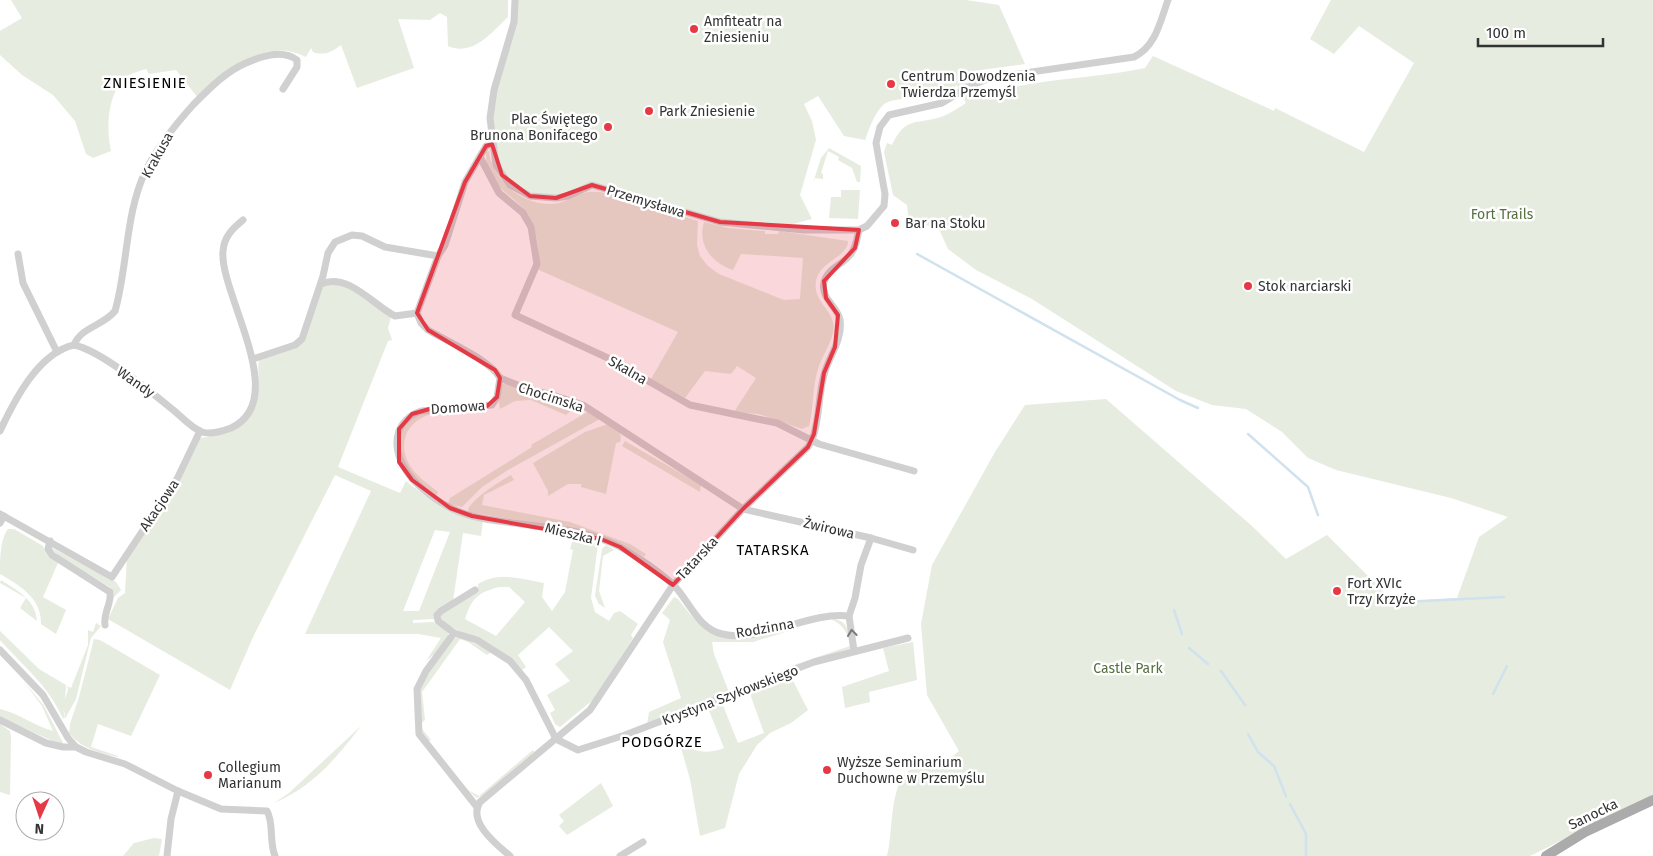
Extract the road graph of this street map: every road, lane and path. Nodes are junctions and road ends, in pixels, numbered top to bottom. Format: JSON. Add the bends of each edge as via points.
{"nodes":[{"id":1,"x":515,"y":0,"type":"edge"},
{"id":2,"x":1168,"y":0,"type":"edge"},
{"id":3,"x":283,"y":89,"type":"dead end"},
{"id":4,"x":492,"y":144,"type":"junction"},
{"id":5,"x":480,"y":157,"type":"junction"},
{"id":6,"x":243,"y":220,"type":"dead end"},
{"id":7,"x":859,"y":230,"type":"junction"},
{"id":8,"x":18,"y":254,"type":"dead end"},
{"id":9,"x":438,"y":256,"type":"junction"},
{"id":10,"x":321,"y":284,"type":"junction"},
{"id":11,"x":417,"y":313,"type":"junction"},
{"id":12,"x":74,"y":345,"type":"junction"},
{"id":13,"x":57,"y":352,"type":"junction"},
{"id":14,"x":253,"y":359,"type":"junction"},
{"id":15,"x":500,"y":378,"type":"junction"},
{"id":16,"x":3,"y":415,"type":"edge"},
{"id":17,"x":0,"y":431,"type":"edge"},
{"id":18,"x":200,"y":431,"type":"junction"},
{"id":19,"x":812,"y":440,"type":"junction"},
{"id":20,"x":914,"y":471,"type":"dead end"},
{"id":21,"x":743,"y":509,"type":"junction"},
{"id":22,"x":462,"y":512,"type":"joint"},
{"id":23,"x":1,"y":517,"type":"edge"},
{"id":24,"x":871,"y":538,"type":"junction"},
{"id":25,"x":50,"y":541,"type":"junction"},
{"id":26,"x":913,"y":550,"type":"dead end"},
{"id":27,"x":672,"y":586,"type":"junction"},
{"id":28,"x":475,"y":590,"type":"dead end"},
{"id":29,"x":849,"y":616,"type":"junction"},
{"id":30,"x":105,"y":625,"type":"dead end"},
{"id":31,"x":454,"y":633,"type":"junction"},
{"id":32,"x":908,"y":638,"type":"dead end"},
{"id":33,"x":0,"y":650,"type":"edge"},
{"id":34,"x":854,"y":651,"type":"junction"},
{"id":35,"x":0,"y":720,"type":"edge"},
{"id":36,"x":556,"y":739,"type":"junction"},
{"id":37,"x":76,"y":747,"type":"junction"},
{"id":38,"x":178,"y":791,"type":"junction"},
{"id":39,"x":1653,"y":800,"type":"edge"},
{"id":40,"x":477,"y":807,"type":"junction"},
{"id":41,"x":643,"y":842,"type":"dead end"},
{"id":42,"x":167,"y":856,"type":"edge"},
{"id":43,"x":275,"y":856,"type":"edge"},
{"id":44,"x":510,"y":856,"type":"edge"},
{"id":45,"x":620,"y":856,"type":"edge"},
{"id":46,"x":1546,"y":856,"type":"edge"}],
"edges":[{"from":1,"to":4,"type":"street","name":"Przemysława","via":[[514,22],[491,103]]},
{"from":2,"to":7,"type":"street","via":[[1155,37],[1145,50],[1134,57],[990,78],[942,103],[889,115],[880,127],[876,143],[885,194],[884,206]]},
{"from":3,"to":12,"type":"street","name":"Krakusa","via":[[297,67],[297,60],[292,56],[264,55],[238,66],[218,80],[174,126],[146,171],[138,195],[114,311],[110,317],[77,336]]},
{"from":4,"to":5,"type":"street","via":[[486,146]]},
{"from":4,"to":7,"type":"street","name":"Przemysława","via":[[496,165],[502,175],[519,192],[530,196],[568,196],[592,185],[720,222],[804,230]]},
{"from":5,"to":9,"type":"street","via":[[465,182],[445,245]]},
{"from":5,"to":19,"type":"street","name":"Skalna","via":[[499,193],[523,213],[531,227],[537,264],[515,315],[610,359],[690,405],[777,424]]},
{"from":6,"to":14,"type":"street","via":[[226,238],[222,253]]},
{"from":7,"to":19,"type":"street","via":[[855,248],[824,281],[826,298],[840,320],[836,347],[822,380]]},
{"from":8,"to":13,"type":"street","via":[[23,283]]},
{"from":9,"to":10,"type":"street","via":[[385,247],[352,235],[331,247]]},
{"from":9,"to":11,"type":"street"},
{"from":10,"to":11,"type":"street","via":[[333,282],[350,286],[395,316]]},
{"from":10,"to":14,"type":"street","via":[[302,339],[290,347]]},
{"from":11,"to":15,"type":"street","name":"Chocimska","via":[[420,323],[428,330],[483,362]]},
{"from":12,"to":13,"type":"street"},
{"from":12,"to":18,"type":"street","name":"Wandy","via":[[92,352]]},
{"from":13,"to":16,"type":"street","via":[[27,381]]},
{"from":14,"to":18,"type":"street","via":[[255,395],[247,414],[239,424],[227,430]]},
{"from":15,"to":21,"type":"street","name":"Chocimska","via":[[583,405]]},
{"from":15,"to":22,"type":"street","name":"Domowa","via":[[497,397],[492,405],[421,410],[412,414],[399,428],[397,452],[405,471],[444,504]]},
{"from":16,"to":17,"type":"street"},
{"from":18,"to":25,"type":"street","name":"Akacjowa","via":[[177,478],[112,577]]},
{"from":19,"to":20,"type":"street","name":"Skalna"},
{"from":19,"to":21,"type":"street","name":"Tatarska"},
{"from":21,"to":24,"type":"street","name":"Żwirowa"},
{"from":21,"to":27,"type":"street","name":"Tatarska"},
{"from":22,"to":27,"type":"street","name":"Mieszka I","via":[[558,528],[601,539],[620,547]]},
{"from":23,"to":25,"type":"street"},
{"from":24,"to":26,"type":"street","name":"Żwirowa"},
{"from":24,"to":29,"type":"street"},
{"from":25,"to":30,"type":"street","via":[[48,548],[52,555],[110,592]]},
{"from":27,"to":29,"type":"street","name":"Rodzinna","via":[[695,615],[709,628],[724,635],[751,634],[828,616]]},
{"from":27,"to":36,"type":"street","name":"Tatarska","via":[[594,705]]},
{"from":28,"to":31,"type":"street","via":[[437,615],[438,621]]},
{"from":34,"to":29,"type":"street","one_way":true},
{"from":31,"to":36,"type":"street","via":[[477,640],[510,661],[530,687]]},
{"from":31,"to":40,"type":"street","via":[[417,689],[419,734]]},
{"from":32,"to":34,"type":"street","name":"Krystyna Szykowskiego"},
{"from":33,"to":37,"type":"street","via":[[43,695]]},
{"from":34,"to":36,"type":"street","name":"Krystyna Szykowskiego","via":[[814,662],[586,750],[574,750]]},
{"from":35,"to":37,"type":"street","via":[[46,742]]},
{"from":36,"to":40,"type":"street","name":"Tatarska"},
{"from":37,"to":38,"type":"street","via":[[125,764]]},
{"from":38,"to":42,"type":"street","via":[[170,819]]},
{"from":38,"to":43,"type":"street","via":[[221,809],[268,813]]},
{"from":39,"to":46,"type":"main road","name":"Sanocka","via":[[1585,832]]},
{"from":40,"to":44,"type":"street","via":[[482,828]]},
{"from":41,"to":45,"type":"street"}]}
